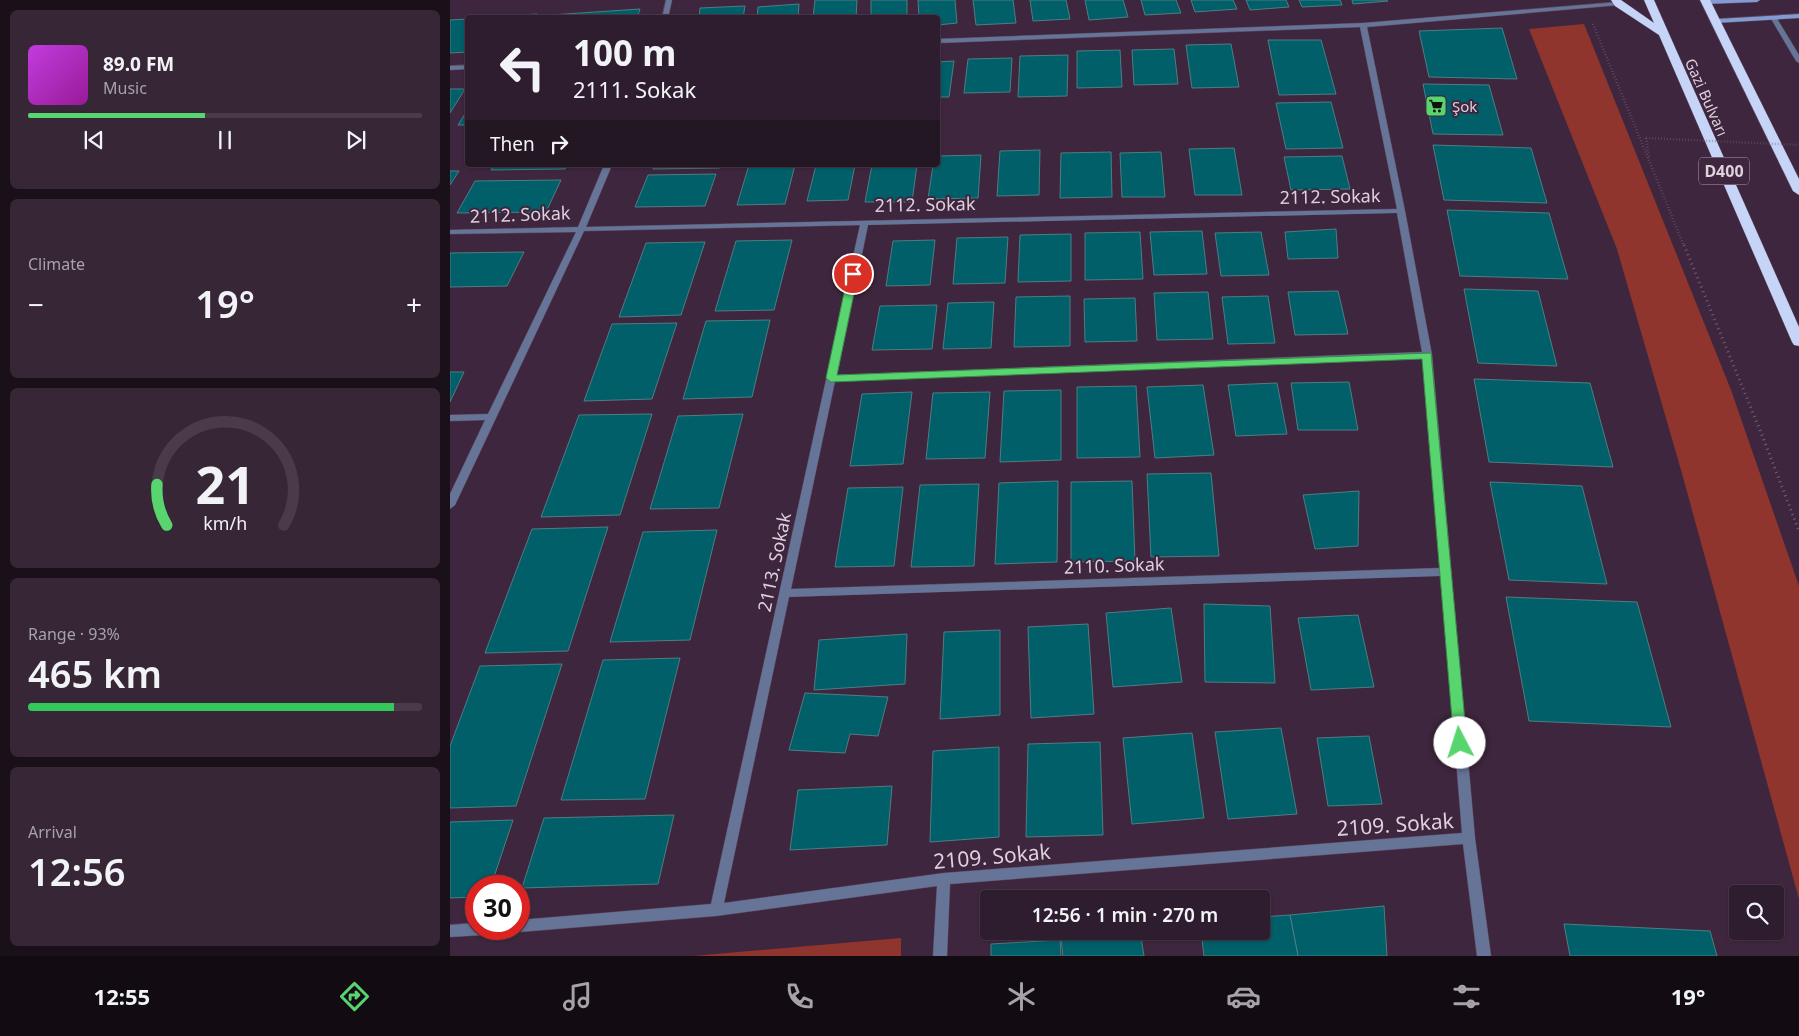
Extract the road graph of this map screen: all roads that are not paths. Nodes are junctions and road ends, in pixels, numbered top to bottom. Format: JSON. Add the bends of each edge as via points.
{"nodes":[{"id":1,"x":669,"y":0,"type":"edge"},
{"id":2,"x":1649,"y":0,"type":"edge"},
{"id":3,"x":1757,"y":0,"type":"edge"},
{"id":4,"x":1706,"y":1,"type":"edge"},
{"id":5,"x":1617,"y":2,"type":"edge"},
{"id":6,"x":666,"y":15,"type":"edge"},
{"id":7,"x":1799,"y":16,"type":"edge"},
{"id":8,"x":1773,"y":17,"type":"junction"},
{"id":9,"x":1716,"y":21,"type":"junction"},
{"id":10,"x":1363,"y":25,"type":"junction"},
{"id":11,"x":1663,"y":33,"type":"junction"},
{"id":12,"x":940,"y":41,"type":"edge"},
{"id":13,"x":1799,"y":61,"type":"edge"},
{"id":14,"x":465,"y":67,"type":"edge"},
{"id":15,"x":450,"y":68,"type":"edge"},
{"id":16,"x":607,"y":167,"type":"edge"},
{"id":17,"x":1799,"y":191,"type":"edge"},
{"id":18,"x":1401,"y":211,"type":"junction"},
{"id":19,"x":864,"y":222,"type":"junction"},
{"id":20,"x":580,"y":229,"type":"junction"},
{"id":21,"x":450,"y":232,"type":"edge"},
{"id":22,"x":1799,"y":342,"type":"edge"},
{"id":23,"x":1427,"y":355,"type":"junction"},
{"id":24,"x":831,"y":378,"type":"junction"},
{"id":25,"x":493,"y":416,"type":"junction"},
{"id":26,"x":450,"y":418,"type":"edge"},
{"id":27,"x":450,"y":505,"type":"edge"},
{"id":28,"x":1445,"y":572,"type":"junction"},
{"id":29,"x":785,"y":593,"type":"junction"},
{"id":30,"x":1469,"y":838,"type":"junction"},
{"id":31,"x":944,"y":879,"type":"junction"},
{"id":32,"x":716,"y":910,"type":"junction"},
{"id":33,"x":530,"y":925,"type":"edge"},
{"id":34,"x":465,"y":930,"type":"edge"},
{"id":35,"x":450,"y":931,"type":"edge"},
{"id":36,"x":940,"y":956,"type":"edge"},
{"id":37,"x":1484,"y":956,"type":"edge"}],
"edges":[{"from":1,"to":6,"type":"street"},
{"from":2,"to":11,"type":"highway","name":"Gazi Bulvarı","number":"D400"},
{"from":3,"to":4,"type":"main road"},
{"from":4,"to":9,"type":"highway"},
{"from":5,"to":10,"type":"street"},
{"from":5,"to":11,"type":"highway"},
{"from":7,"to":8,"type":"main road"},
{"from":8,"to":9,"type":"main road"},
{"from":8,"to":13,"type":"street"},
{"from":9,"to":17,"type":"highway"},
{"from":10,"to":12,"type":"street"},
{"from":10,"to":18,"type":"street"},
{"from":11,"to":22,"type":"highway","name":"Gazi Bulvarı","number":"D400"},
{"from":14,"to":15,"type":"street"},
{"from":16,"to":20,"type":"street"},
{"from":18,"to":19,"type":"street","name":"2112. Sokak"},
{"from":18,"to":23,"type":"street"},
{"from":19,"to":20,"type":"street","name":"2112. Sokak"},
{"from":19,"to":24,"type":"street","name":"2113. Sokak"},
{"from":20,"to":21,"type":"street","name":"2112. Sokak"},
{"from":20,"to":25,"type":"street"},
{"from":23,"to":24,"type":"street"},
{"from":23,"to":28,"type":"street"},
{"from":24,"to":29,"type":"street","name":"2113. Sokak"},
{"from":25,"to":26,"type":"street"},
{"from":25,"to":27,"type":"street"},
{"from":28,"to":29,"type":"street","name":"2110. Sokak"},
{"from":28,"to":30,"type":"street"},
{"from":29,"to":32,"type":"street","name":"2113. Sokak"},
{"from":30,"to":31,"type":"street","name":"2109. Sokak"},
{"from":30,"to":37,"type":"street"},
{"from":31,"to":32,"type":"street","name":"2109. Sokak"},
{"from":31,"to":36,"type":"street"},
{"from":32,"to":33,"type":"street","name":"2109. Sokak"},
{"from":34,"to":35,"type":"street"}]}
